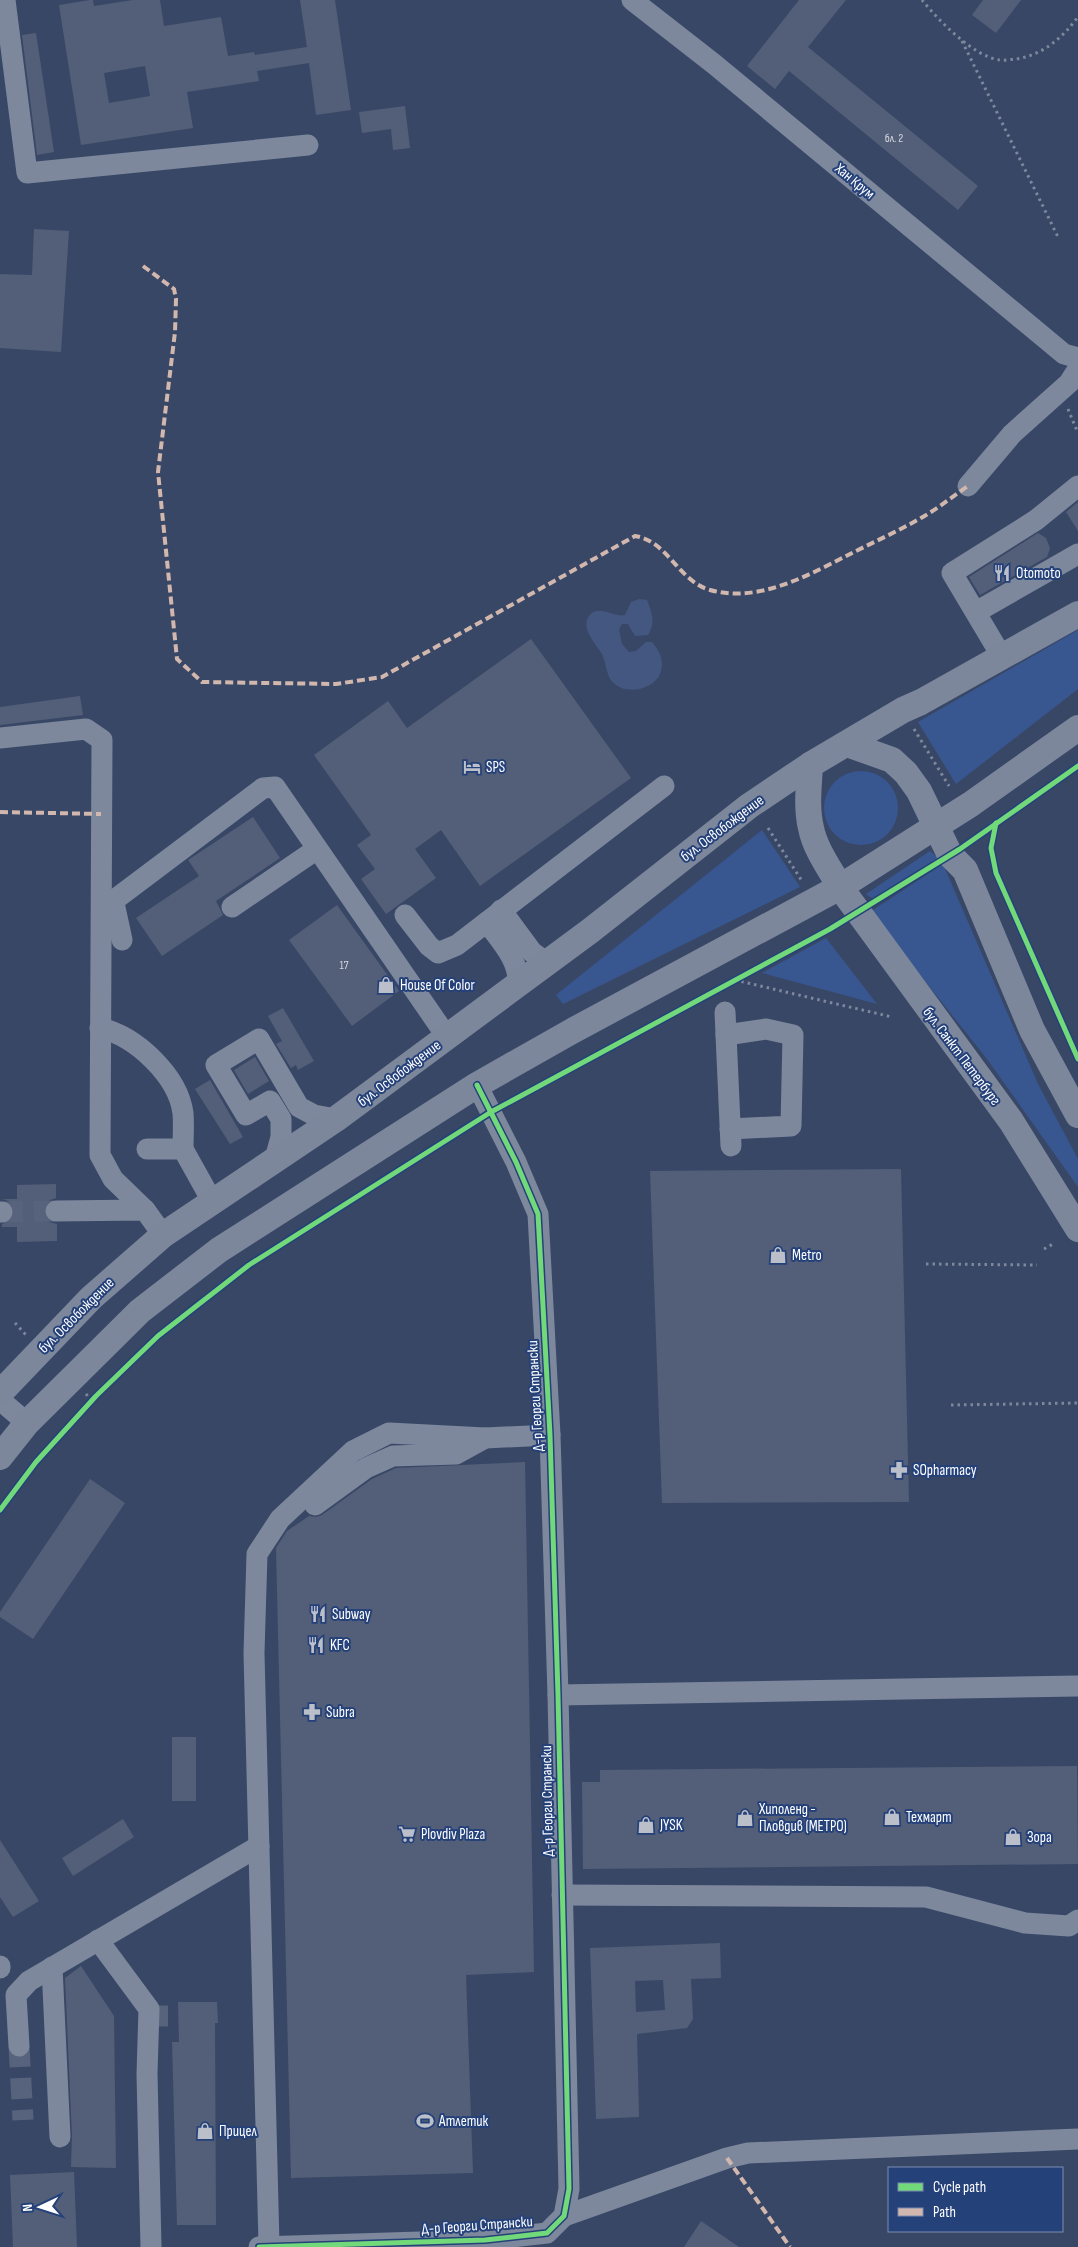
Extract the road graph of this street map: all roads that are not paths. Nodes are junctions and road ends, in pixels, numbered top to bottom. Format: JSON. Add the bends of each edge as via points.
{"nodes":[{"id":1,"x":5,"y":0,"type":"edge"},
{"id":2,"x":632,"y":0,"type":"edge"},
{"id":3,"x":308,"y":145,"type":"dead end"},
{"id":4,"x":1078,"y":358,"type":"edge"},
{"id":5,"x":1078,"y":369,"type":"edge"},
{"id":6,"x":968,"y":486,"type":"dead end"},
{"id":7,"x":1078,"y":486,"type":"edge"},
{"id":8,"x":1078,"y":554,"type":"edge"},
{"id":9,"x":976,"y":612,"type":"junction"},
{"id":10,"x":1078,"y":614,"type":"edge"},
{"id":11,"x":1002,"y":657,"type":"junction"},
{"id":12,"x":1078,"y":728,"type":"edge"},
{"id":13,"x":0,"y":738,"type":"edge"},
{"id":14,"x":847,"y":744,"type":"junction"},
{"id":15,"x":810,"y":765,"type":"junction"},
{"id":16,"x":664,"y":786,"type":"dead end"},
{"id":17,"x":937,"y":825,"type":"junction"},
{"id":18,"x":316,"y":848,"type":"junction"},
{"id":19,"x":840,"y":888,"type":"junction"},
{"id":20,"x":232,"y":907,"type":"dead end"},
{"id":21,"x":405,"y":915,"type":"dead end"},
{"id":22,"x":494,"y":916,"type":"junction"},
{"id":23,"x":122,"y":940,"type":"dead end"},
{"id":24,"x":547,"y":963,"type":"junction"},
{"id":25,"x":518,"y":983,"type":"junction"},
{"id":26,"x":725,"y":1012,"type":"dead end"},
{"id":27,"x":100,"y":1028,"type":"junction"},
{"id":28,"x":726,"y":1035,"type":"junction"},
{"id":29,"x":447,"y":1037,"type":"junction"},
{"id":30,"x":477,"y":1085,"type":"junction"},
{"id":31,"x":1078,"y":1115,"type":"edge"},
{"id":32,"x":336,"y":1119,"type":"junction"},
{"id":33,"x":147,"y":1149,"type":"dead end"},
{"id":34,"x":183,"y":1149,"type":"junction"},
{"id":35,"x":275,"y":1159,"type":"junction"},
{"id":36,"x":212,"y":1201,"type":"junction"},
{"id":37,"x":145,"y":1210,"type":"junction"},
{"id":38,"x":56,"y":1211,"type":"tunnel mouth"},
{"id":39,"x":1078,"y":1229,"type":"edge"},
{"id":40,"x":163,"y":1235,"type":"junction"},
{"id":41,"x":0,"y":1393,"type":"edge"},
{"id":42,"x":0,"y":1400,"type":"edge"},
{"id":43,"x":27,"y":1423,"type":"junction"},
{"id":44,"x":550,"y":1436,"type":"junction"},
{"id":45,"x":485,"y":1438,"type":"junction"},
{"id":46,"x":0,"y":1457,"type":"edge"},
{"id":47,"x":315,"y":1506,"type":"dead end"},
{"id":48,"x":1078,"y":1686,"type":"edge"},
{"id":49,"x":558,"y":1695,"type":"junction"},
{"id":50,"x":259,"y":1846,"type":"junction"},
{"id":51,"x":562,"y":1896,"type":"junction"},
{"id":52,"x":1078,"y":1920,"type":"edge"},
{"id":53,"x":98,"y":1940,"type":"junction"},
{"id":54,"x":52,"y":1967,"type":"junction"},
{"id":55,"x":20,"y":2046,"type":"tunnel mouth"},
{"id":56,"x":60,"y":2137,"type":"dead end"},
{"id":57,"x":1078,"y":2139,"type":"edge"},
{"id":58,"x":564,"y":2216,"type":"junction"},
{"id":59,"x":264,"y":2246,"type":"edge"},
{"id":60,"x":151,"y":2247,"type":"edge"}],
"edges":[{"from":1,"to":3,"type":"street","via":[[27,173]]},
{"from":2,"to":4,"type":"street","name":"Хан Крум","via":[[1064,354]]},
{"from":5,"to":6,"type":"street","via":[[1069,383],[1012,434]]},
{"from":7,"to":9,"type":"street","via":[[1036,520],[952,573]]},
{"from":8,"to":9,"type":"street"},
{"from":9,"to":11,"type":"street"},
{"from":10,"to":11,"type":"main road"},
{"from":11,"to":14,"type":"main road"},
{"from":12,"to":17,"type":"main road"},
{"from":13,"to":27,"type":"street","via":[[86,729],[102,740]]},
{"from":14,"to":15,"type":"main road","name":"бул. Освобождение"},
{"from":14,"to":17,"type":"main road","via":[[892,760],[919,791]]},
{"from":15,"to":19,"type":"main road","name":"бул. Санкт Петербург","via":[[808,810],[811,829]]},
{"from":15,"to":24,"type":"main road","name":"бул. Освобождение","via":[[749,806]]},
{"from":16,"to":22,"type":"street"},
{"from":17,"to":19,"type":"main road"},
{"from":17,"to":31,"type":"main road","via":[[950,855],[965,870],[1032,1030]]},
{"from":18,"to":20,"type":"street"},
{"from":18,"to":23,"type":"street","via":[[275,787],[263,788],[117,898],[114,903]]},
{"from":18,"to":29,"type":"street"},
{"from":19,"to":30,"type":"main road"},
{"from":19,"to":39,"type":"main road","name":"бул. Санкт Петербург","via":[[1010,1121]]},
{"from":21,"to":22,"type":"street","via":[[438,953],[456,945]]},
{"from":22,"to":24,"type":"street"},
{"from":22,"to":25,"type":"street","via":[[518,971]]},
{"from":24,"to":25,"type":"main road","name":"бул. Освобождение"},
{"from":25,"to":29,"type":"main road","name":"бул. Освобождение"},
{"from":26,"to":28,"type":"street"},
{"from":27,"to":34,"type":"street","via":[[114,1032],[161,1066],[175,1089],[183,1112]]},
{"from":27,"to":37,"type":"street","via":[[100,1155],[113,1179]]},
{"from":28,"to":28,"type":"street","via":[[730,1138],[791,1126],[792,1035],[766,1029]]},
{"from":29,"to":32,"type":"main road","name":"бул. Освобождение"},
{"from":30,"to":43,"type":"main road","via":[[218,1250],[140,1311]]},
{"from":30,"to":44,"type":"street","name":"Д-р Георги Странски","via":[[538,1214]]},
{"from":32,"to":35,"type":"main road","name":"бул. Освобождение"},
{"from":32,"to":35,"type":"street","via":[[314,1115],[299,1107],[258,1039],[216,1065],[246,1115],[270,1101],[281,1119],[281,1137]]},
{"from":33,"to":34,"type":"street"},
{"from":34,"to":36,"type":"street"},
{"from":35,"to":36,"type":"main road","name":"бул. Освобождение"},
{"from":36,"to":40,"type":"main road","name":"бул. Освобождение"},
{"from":37,"to":38,"type":"street"},
{"from":37,"to":40,"type":"street"},
{"from":40,"to":41,"type":"main road","name":"бул. Освобождение","via":[[90,1298]]},
{"from":42,"to":43,"type":"street"},
{"from":43,"to":46,"type":"main road"},
{"from":44,"to":45,"type":"street"},
{"from":44,"to":49,"type":"street","name":"Д-р Георги Странски"},
{"from":45,"to":47,"type":"street","via":[[456,1454],[393,1456],[366,1468]]},
{"from":45,"to":50,"type":"street","via":[[390,1433],[353,1451],[280,1519],[257,1554],[254,1653]]},
{"from":48,"to":49,"type":"street"},
{"from":49,"to":51,"type":"street","name":"Д-р Георги Странски"},
{"from":50,"to":53,"type":"street"},
{"from":50,"to":59,"type":"street"},
{"from":51,"to":52,"type":"street","via":[[926,1897],[1025,1923],[1069,1926]]},
{"from":51,"to":58,"type":"street","name":"Д-р Георги Странски","via":[[569,2188]]},
{"from":53,"to":54,"type":"street"},
{"from":53,"to":60,"type":"street","via":[[149,2009],[147,2074]]},
{"from":54,"to":55,"type":"street","via":[[29,1981],[16,1995]]},
{"from":54,"to":56,"type":"street"},
{"from":57,"to":58,"type":"street","via":[[748,2153]]},
{"from":58,"to":59,"type":"street","name":"Д-р Георги Странски","via":[[547,2233],[485,2240]]}]}
